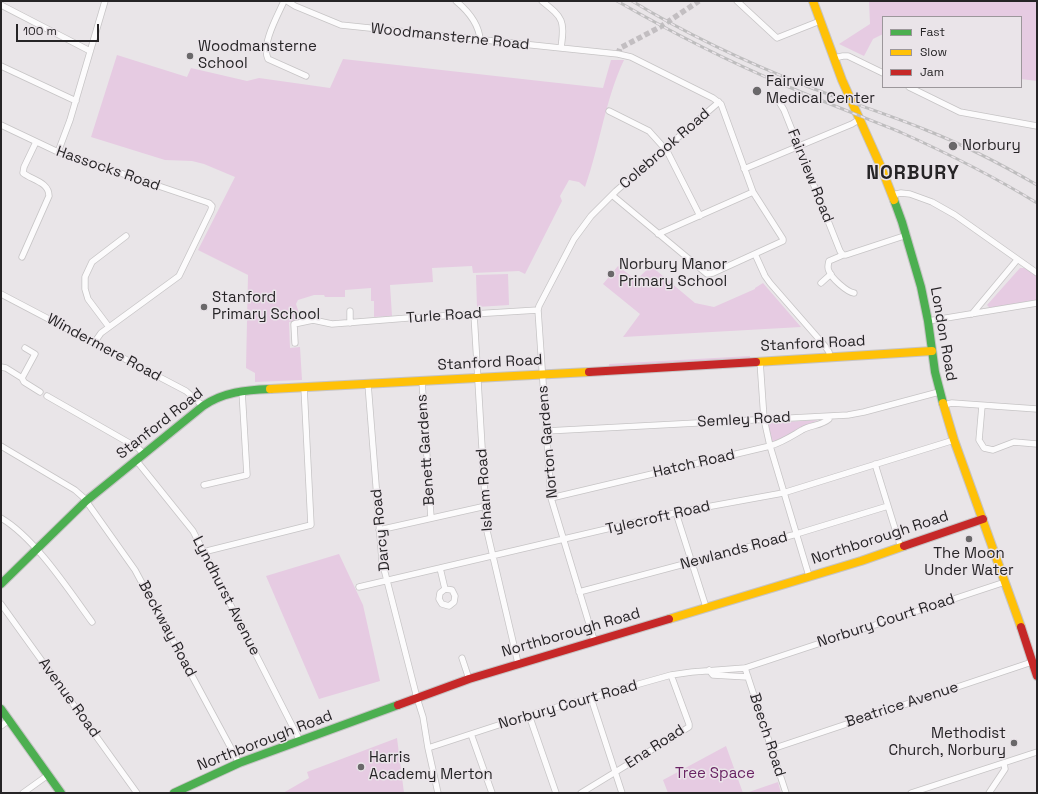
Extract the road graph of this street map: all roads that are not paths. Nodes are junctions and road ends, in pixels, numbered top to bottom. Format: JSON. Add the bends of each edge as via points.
{"nodes":[{"id":1,"x":104,"y":1,"type":"edge"},
{"id":2,"x":287,"y":1,"type":"edge"},
{"id":3,"x":456,"y":1,"type":"edge"},
{"id":4,"x":542,"y":1,"type":"edge"},
{"id":5,"x":737,"y":1,"type":"edge"},
{"id":6,"x":813,"y":1,"type":"edge"},
{"id":7,"x":1,"y":5,"type":"edge"},
{"id":8,"x":820,"y":22,"type":"junction"},
{"id":9,"x":480,"y":40,"type":"junction"},
{"id":10,"x":561,"y":48,"type":"junction"},
{"id":11,"x":90,"y":51,"type":"junction"},
{"id":12,"x":834,"y":58,"type":"junction"},
{"id":13,"x":1,"y":66,"type":"edge"},
{"id":14,"x":882,"y":73,"type":"edge"},
{"id":15,"x":306,"y":76,"type":"dead end"},
{"id":16,"x":911,"y":88,"type":"edge"},
{"id":17,"x":775,"y":99,"type":"dead end"},
{"id":18,"x":76,"y":101,"type":"junction"},
{"id":19,"x":719,"y":102,"type":"junction"},
{"id":20,"x":609,"y":110,"type":"dead end"},
{"id":21,"x":860,"y":119,"type":"junction"},
{"id":22,"x":1,"y":125,"type":"edge"},
{"id":23,"x":1037,"y":126,"type":"edge"},
{"id":24,"x":36,"y":142,"type":"junction"},
{"id":25,"x":798,"y":147,"type":"junction"},
{"id":26,"x":665,"y":148,"type":"junction"},
{"id":27,"x":58,"y":152,"type":"junction"},
{"id":28,"x":744,"y":169,"type":"junction"},
{"id":29,"x":753,"y":192,"type":"junction"},
{"id":30,"x":612,"y":195,"type":"junction"},
{"id":31,"x":892,"y":195,"type":"junction"},
{"id":32,"x":700,"y":216,"type":"junction"},
{"id":33,"x":658,"y":234,"type":"junction"},
{"id":34,"x":126,"y":236,"type":"dead end"},
{"id":35,"x":907,"y":236,"type":"junction"},
{"id":36,"x":755,"y":254,"type":"junction"},
{"id":37,"x":843,"y":255,"type":"junction"},
{"id":38,"x":22,"y":257,"type":"dead end"},
{"id":39,"x":1017,"y":260,"type":"junction"},
{"id":40,"x":1037,"y":273,"type":"edge"},
{"id":41,"x":831,"y":274,"type":"junction"},
{"id":42,"x":821,"y":283,"type":"dead end"},
{"id":43,"x":854,"y":293,"type":"dead end"},
{"id":44,"x":1,"y":294,"type":"edge"},
{"id":45,"x":1037,"y":303,"type":"edge"},
{"id":46,"x":538,"y":310,"type":"junction"},
{"id":47,"x":350,"y":311,"type":"dead end"},
{"id":48,"x":474,"y":314,"type":"junction"},
{"id":49,"x":972,"y":314,"type":"junction"},
{"id":50,"x":928,"y":321,"type":"junction"},
{"id":51,"x":350,"y":323,"type":"junction"},
{"id":52,"x":109,"y":327,"type":"junction"},
{"id":53,"x":94,"y":343,"type":"junction"},
{"id":54,"x":295,"y":343,"type":"dead end"},
{"id":55,"x":25,"y":348,"type":"dead end"},
{"id":56,"x":932,"y":351,"type":"junction"},
{"id":57,"x":830,"y":357,"type":"junction"},
{"id":58,"x":760,"y":361,"type":"junction"},
{"id":59,"x":1,"y":367,"type":"edge"},
{"id":60,"x":542,"y":374,"type":"junction"},
{"id":61,"x":22,"y":378,"type":"junction"},
{"id":62,"x":477,"y":378,"type":"junction"},
{"id":63,"x":422,"y":381,"type":"junction"},
{"id":64,"x":368,"y":384,"type":"junction"},
{"id":65,"x":304,"y":387,"type":"junction"},
{"id":66,"x":242,"y":391,"type":"junction"},
{"id":67,"x":40,"y":392,"type":"dead end"},
{"id":68,"x":939,"y":392,"type":"junction"},
{"id":69,"x":47,"y":396,"type":"dead end"},
{"id":70,"x":943,"y":405,"type":"junction"},
{"id":71,"x":202,"y":406,"type":"junction"},
{"id":72,"x":982,"y":406,"type":"junction"},
{"id":73,"x":1037,"y":409,"type":"edge"},
{"id":74,"x":829,"y":416,"type":"junction"},
{"id":75,"x":764,"y":419,"type":"junction"},
{"id":76,"x":546,"y":431,"type":"junction"},
{"id":77,"x":954,"y":440,"type":"junction"},
{"id":78,"x":1037,"y":444,"type":"edge"},
{"id":79,"x":1,"y":446,"type":"edge"},
{"id":80,"x":770,"y":446,"type":"junction"},
{"id":81,"x":144,"y":454,"type":"junction"},
{"id":82,"x":136,"y":460,"type":"junction"},
{"id":83,"x":875,"y":464,"type":"junction"},
{"id":84,"x":204,"y":485,"type":"dead end"},
{"id":85,"x":783,"y":493,"type":"junction"},
{"id":86,"x":551,"y":498,"type":"junction"},
{"id":87,"x":86,"y":501,"type":"junction"},
{"id":88,"x":486,"y":506,"type":"junction"},
{"id":89,"x":888,"y":506,"type":"junction"},
{"id":90,"x":676,"y":513,"type":"junction"},
{"id":91,"x":1,"y":518,"type":"edge"},
{"id":92,"x":431,"y":518,"type":"junction"},
{"id":93,"x":983,"y":519,"type":"junction"},
{"id":94,"x":379,"y":530,"type":"junction"},
{"id":95,"x":796,"y":535,"type":"junction"},
{"id":96,"x":563,"y":540,"type":"junction"},
{"id":97,"x":901,"y":548,"type":"junction"},
{"id":98,"x":36,"y":550,"type":"junction"},
{"id":99,"x":203,"y":552,"type":"junction"},
{"id":100,"x":493,"y":556,"type":"junction"},
{"id":101,"x":692,"y":562,"type":"junction"},
{"id":102,"x":440,"y":568,"type":"junction"},
{"id":103,"x":809,"y":576,"type":"junction"},
{"id":104,"x":386,"y":580,"type":"junction"},
{"id":105,"x":1005,"y":582,"type":"junction"},
{"id":106,"x":1,"y":584,"type":"edge"},
{"id":107,"x":359,"y":587,"type":"dead end"},
{"id":108,"x":445,"y":589,"type":"dead end"},
{"id":109,"x":579,"y":592,"type":"junction"},
{"id":110,"x":1,"y":604,"type":"edge"},
{"id":111,"x":706,"y":607,"type":"junction"},
{"id":112,"x":92,"y":622,"type":"dead end"},
{"id":113,"x":594,"y":640,"type":"junction"},
{"id":114,"x":462,"y":658,"type":"dead end"},
{"id":115,"x":1032,"y":662,"type":"junction"},
{"id":116,"x":518,"y":663,"type":"junction"},
{"id":117,"x":745,"y":668,"type":"junction"},
{"id":118,"x":709,"y":670,"type":"junction"},
{"id":119,"x":671,"y":675,"type":"junction"},
{"id":120,"x":1037,"y":676,"type":"edge"},
{"id":121,"x":748,"y":677,"type":"junction"},
{"id":122,"x":469,"y":678,"type":"junction"},
{"id":123,"x":417,"y":698,"type":"junction"},
{"id":124,"x":591,"y":698,"type":"junction"},
{"id":125,"x":1,"y":709,"type":"edge"},
{"id":126,"x":528,"y":715,"type":"junction"},
{"id":127,"x":9,"y":720,"type":"junction"},
{"id":128,"x":1,"y":726,"type":"edge"},
{"id":129,"x":471,"y":734,"type":"junction"},
{"id":130,"x":300,"y":741,"type":"junction"},
{"id":131,"x":428,"y":748,"type":"junction"},
{"id":132,"x":772,"y":749,"type":"junction"},
{"id":133,"x":1037,"y":752,"type":"edge"},
{"id":134,"x":239,"y":763,"type":"junction"},
{"id":135,"x":1004,"y":763,"type":"junction"},
{"id":136,"x":616,"y":773,"type":"junction"},
{"id":137,"x":48,"y":775,"type":"junction"},
{"id":138,"x":24,"y":793,"type":"edge"},
{"id":139,"x":61,"y":793,"type":"edge"},
{"id":140,"x":137,"y":793,"type":"edge"},
{"id":141,"x":174,"y":793,"type":"edge"},
{"id":142,"x":438,"y":793,"type":"edge"},
{"id":143,"x":492,"y":793,"type":"edge"},
{"id":144,"x":556,"y":793,"type":"edge"},
{"id":145,"x":581,"y":793,"type":"edge"},
{"id":146,"x":622,"y":793,"type":"edge"},
{"id":147,"x":786,"y":793,"type":"edge"},
{"id":148,"x":911,"y":793,"type":"edge"},
{"id":149,"x":989,"y":793,"type":"edge"}],
"edges":[{"from":1,"to":11,"type":"street"},
{"from":2,"to":9,"type":"street","name":"Woodmansterne Road","via":[[341,25]]},
{"from":2,"to":15,"type":"street","via":[[272,29],[266,55],[268,59]]},
{"from":3,"to":9,"type":"street","via":[[475,23]]},
{"from":4,"to":10,"type":"street","via":[[560,19]]},
{"from":5,"to":8,"type":"street","via":[[777,38]]},
{"from":6,"to":8,"type":"main road","name":"London Road"},
{"from":7,"to":11,"type":"street"},
{"from":8,"to":12,"type":"main road","name":"London Road"},
{"from":9,"to":10,"type":"street","name":"Woodmansterne Road"},
{"from":10,"to":19,"type":"street","name":"Woodmansterne Road","via":[[631,57]]},
{"from":11,"to":18,"type":"street"},
{"from":12,"to":14,"type":"street","via":[[848,56]]},
{"from":12,"to":21,"type":"main road","name":"London Road"},
{"from":13,"to":18,"type":"street"},
{"from":16,"to":23,"type":"street","via":[[964,114]]},
{"from":17,"to":25,"type":"street","name":"Fairview Road","via":[[784,110]]},
{"from":18,"to":27,"type":"street"},
{"from":19,"to":26,"type":"street","name":"Colebrook Road"},
{"from":19,"to":28,"type":"street"},
{"from":20,"to":26,"type":"street","via":[[649,131]]},
{"from":21,"to":25,"type":"street"},
{"from":21,"to":31,"type":"main road","name":"London Road"},
{"from":22,"to":24,"type":"street","name":"Hassocks Road"},
{"from":24,"to":27,"type":"street","name":"Hassocks Road"},
{"from":24,"to":38,"type":"street","via":[[23,173],[46,186],[48,196]]},
{"from":25,"to":28,"type":"street"},
{"from":25,"to":37,"type":"street","name":"Fairview Road"},
{"from":26,"to":30,"type":"street","name":"Colebrook Road"},
{"from":26,"to":32,"type":"street"},
{"from":27,"to":52,"type":"street","name":"Hassocks Road","via":[[212,206],[179,276]]},
{"from":28,"to":29,"type":"street"},
{"from":29,"to":32,"type":"street"},
{"from":29,"to":36,"type":"street","via":[[783,239],[780,243]]},
{"from":30,"to":33,"type":"street"},
{"from":30,"to":46,"type":"street","name":"Colebrook Road","via":[[576,235]]},
{"from":31,"to":35,"type":"main road","name":"London Road"},
{"from":31,"to":39,"type":"street","via":[[910,194],[932,202]]},
{"from":32,"to":33,"type":"street"},
{"from":33,"to":36,"type":"street","via":[[707,274]]},
{"from":34,"to":52,"type":"street","via":[[92,262],[85,277],[88,299]]},
{"from":35,"to":37,"type":"street"},
{"from":35,"to":50,"type":"main road","name":"London Road"},
{"from":36,"to":57,"type":"street","via":[[770,283],[825,346]]},
{"from":37,"to":41,"type":"street","via":[[829,262]]},
{"from":39,"to":40,"type":"street"},
{"from":39,"to":49,"type":"street"},
{"from":41,"to":42,"type":"street"},
{"from":41,"to":43,"type":"street","via":[[848,292]]},
{"from":44,"to":53,"type":"street","name":"Windermere Road"},
{"from":45,"to":49,"type":"street"},
{"from":46,"to":48,"type":"street","name":"Turle Road"},
{"from":46,"to":60,"type":"street","name":"Norton Gardens"},
{"from":47,"to":51,"type":"street"},
{"from":48,"to":51,"type":"street","name":"Turle Road"},
{"from":48,"to":62,"type":"street","name":"Isham Road"},
{"from":49,"to":50,"type":"street"},
{"from":50,"to":56,"type":"main road","name":"London Road"},
{"from":51,"to":54,"type":"street","name":"Turle Road","via":[[330,324],[313,320],[294,324]]},
{"from":52,"to":53,"type":"street"},
{"from":53,"to":71,"type":"street","name":"Windermere Road","via":[[186,391]]},
{"from":55,"to":61,"type":"street","via":[[35,354]]},
{"from":56,"to":57,"type":"main road","name":"Stanford Road"},
{"from":56,"to":68,"type":"main road","name":"London Road"},
{"from":57,"to":58,"type":"main road","name":"Stanford Road"},
{"from":58,"to":60,"type":"main road","name":"Stanford Road"},
{"from":58,"to":75,"type":"street"},
{"from":59,"to":61,"type":"street"},
{"from":60,"to":62,"type":"main road","name":"Stanford Road"},
{"from":60,"to":76,"type":"street","name":"Norton Gardens"},
{"from":61,"to":67,"type":"street"},
{"from":62,"to":63,"type":"main road","name":"Stanford Road"},
{"from":62,"to":88,"type":"street","name":"Isham Road"},
{"from":63,"to":64,"type":"main road","name":"Stanford Road"},
{"from":63,"to":92,"type":"street","name":"Benett Gardens"},
{"from":64,"to":65,"type":"main road","name":"Stanford Road"},
{"from":64,"to":94,"type":"street","name":"Darcy Road"},
{"from":65,"to":66,"type":"main road","name":"Stanford Road"},
{"from":65,"to":99,"type":"street","via":[[311,525]]},
{"from":66,"to":71,"type":"main road","name":"Stanford Road","via":[[217,397]]},
{"from":66,"to":84,"type":"street","via":[[247,475]]},
{"from":68,"to":70,"type":"main road","name":"London Road"},
{"from":68,"to":74,"type":"street","name":"Semley Road","via":[[859,413]]},
{"from":69,"to":81,"type":"street","via":[[138,448]]},
{"from":70,"to":72,"type":"street","via":[[952,403]]},
{"from":70,"to":77,"type":"main road","name":"London Road"},
{"from":71,"to":81,"type":"main road","name":"Stanford Road"},
{"from":72,"to":73,"type":"street"},
{"from":72,"to":78,"type":"street","via":[[979,440],[984,448],[993,450],[1014,442]]},
{"from":74,"to":75,"type":"street","name":"Semley Road"},
{"from":74,"to":80,"type":"street","name":"Hatch Road","via":[[824,422]]},
{"from":75,"to":76,"type":"street","name":"Semley Road"},
{"from":75,"to":80,"type":"street"},
{"from":76,"to":86,"type":"street","name":"Norton Gardens"},
{"from":77,"to":83,"type":"street","name":"Tylecroft Road"},
{"from":77,"to":93,"type":"main road","name":"London Road"},
{"from":79,"to":87,"type":"street","name":"Beckway Road","via":[[75,490]]},
{"from":80,"to":85,"type":"street"},
{"from":80,"to":86,"type":"street","name":"Hatch Road"},
{"from":81,"to":82,"type":"main road","name":"Stanford Road"},
{"from":82,"to":87,"type":"main road","name":"Stanford Road"},
{"from":82,"to":99,"type":"street","name":"Lyndhurst Avenue","via":[[190,526]]},
{"from":83,"to":85,"type":"street","name":"Tylecroft Road"},
{"from":83,"to":89,"type":"street"},
{"from":85,"to":90,"type":"street","name":"Tylecroft Road"},
{"from":85,"to":95,"type":"street"},
{"from":86,"to":96,"type":"street","name":"Norton Gardens"},
{"from":87,"to":98,"type":"main road","name":"Stanford Road"},
{"from":87,"to":134,"type":"street","name":"Beckway Road","via":[[135,570]]},
{"from":88,"to":92,"type":"street"},
{"from":88,"to":100,"type":"street","name":"Isham Road","via":[[487,530]]},
{"from":89,"to":95,"type":"street","name":"Newlands Road"},
{"from":89,"to":97,"type":"street"},
{"from":90,"to":96,"type":"street","name":"Tylecroft Road"},
{"from":90,"to":101,"type":"street"},
{"from":91,"to":98,"type":"street","via":[[13,526]]},
{"from":92,"to":94,"type":"street"},
{"from":93,"to":97,"type":"main road","name":"Northborough Road"},
{"from":93,"to":105,"type":"main road","name":"London Road"},
{"from":94,"to":104,"type":"street","name":"Darcy Road"},
{"from":95,"to":101,"type":"street","name":"Newlands Road"},
{"from":95,"to":103,"type":"street"},
{"from":96,"to":100,"type":"street","name":"Tylecroft Road"},
{"from":96,"to":109,"type":"street","name":"Norton Gardens"},
{"from":97,"to":103,"type":"main road","name":"Northborough Road"},
{"from":98,"to":106,"type":"main road","name":"Stanford Road"},
{"from":98,"to":112,"type":"street"},
{"from":99,"to":130,"type":"street","name":"Lyndhurst Avenue"},
{"from":100,"to":102,"type":"street","name":"Tylecroft Road"},
{"from":100,"to":116,"type":"street","name":"Isham Road"},
{"from":101,"to":109,"type":"street","name":"Newlands Road"},
{"from":101,"to":111,"type":"street"},
{"from":102,"to":104,"type":"street","name":"Tylecroft Road"},
{"from":102,"to":108,"type":"street"},
{"from":103,"to":111,"type":"main road","name":"Northborough Road"},
{"from":104,"to":107,"type":"street","name":"Tylecroft Road"},
{"from":104,"to":123,"type":"street","name":"Darcy Road"},
{"from":105,"to":115,"type":"main road","name":"London Road"},
{"from":105,"to":117,"type":"street","name":"Norbury Court Road"},
{"from":109,"to":113,"type":"street","name":"Norton Gardens"},
{"from":110,"to":140,"type":"street","name":"Avenue Road"},
{"from":111,"to":113,"type":"main road","name":"Northborough Road"},
{"from":113,"to":116,"type":"main road","name":"Northborough Road"},
{"from":114,"to":122,"type":"street"},
{"from":115,"to":120,"type":"main road","name":"London Road"},
{"from":115,"to":132,"type":"street","name":"Beatrice Avenue"},
{"from":116,"to":122,"type":"main road","name":"Northborough Road"},
{"from":117,"to":118,"type":"street","name":"Norbury Court Road"},
{"from":117,"to":121,"type":"street"},
{"from":118,"to":119,"type":"street","name":"Norbury Court Road"},
{"from":118,"to":121,"type":"street","name":"Norbury Court Road","via":[[713,675]]},
{"from":119,"to":124,"type":"street","name":"Norbury Court Road"},
{"from":119,"to":136,"type":"street","name":"Ena Road","via":[[689,727]]},
{"from":121,"to":132,"type":"street","name":"Beech Road"},
{"from":122,"to":123,"type":"main road","name":"Northborough Road"},
{"from":123,"to":130,"type":"main road","name":"Northborough Road"},
{"from":123,"to":131,"type":"street","name":"Darcy Road"},
{"from":124,"to":126,"type":"street","name":"Norbury Court Road"},
{"from":124,"to":136,"type":"street"},
{"from":125,"to":127,"type":"main road"},
{"from":126,"to":129,"type":"street","name":"Norbury Court Road"},
{"from":126,"to":144,"type":"street"},
{"from":127,"to":128,"type":"street"},
{"from":127,"to":137,"type":"main road"},
{"from":129,"to":131,"type":"street","name":"Norbury Court Road"},
{"from":129,"to":143,"type":"street"},
{"from":130,"to":134,"type":"main road","name":"Northborough Road"},
{"from":131,"to":142,"type":"street","name":"Darcy Road"},
{"from":132,"to":147,"type":"street","name":"Beech Road"},
{"from":133,"to":135,"type":"street"},
{"from":134,"to":141,"type":"main road","name":"Northborough Road"},
{"from":135,"to":148,"type":"street"},
{"from":135,"to":149,"type":"street","via":[[1005,769]]},
{"from":136,"to":145,"type":"street"},
{"from":136,"to":146,"type":"street"},
{"from":137,"to":138,"type":"street"},
{"from":137,"to":139,"type":"main road"}]}
